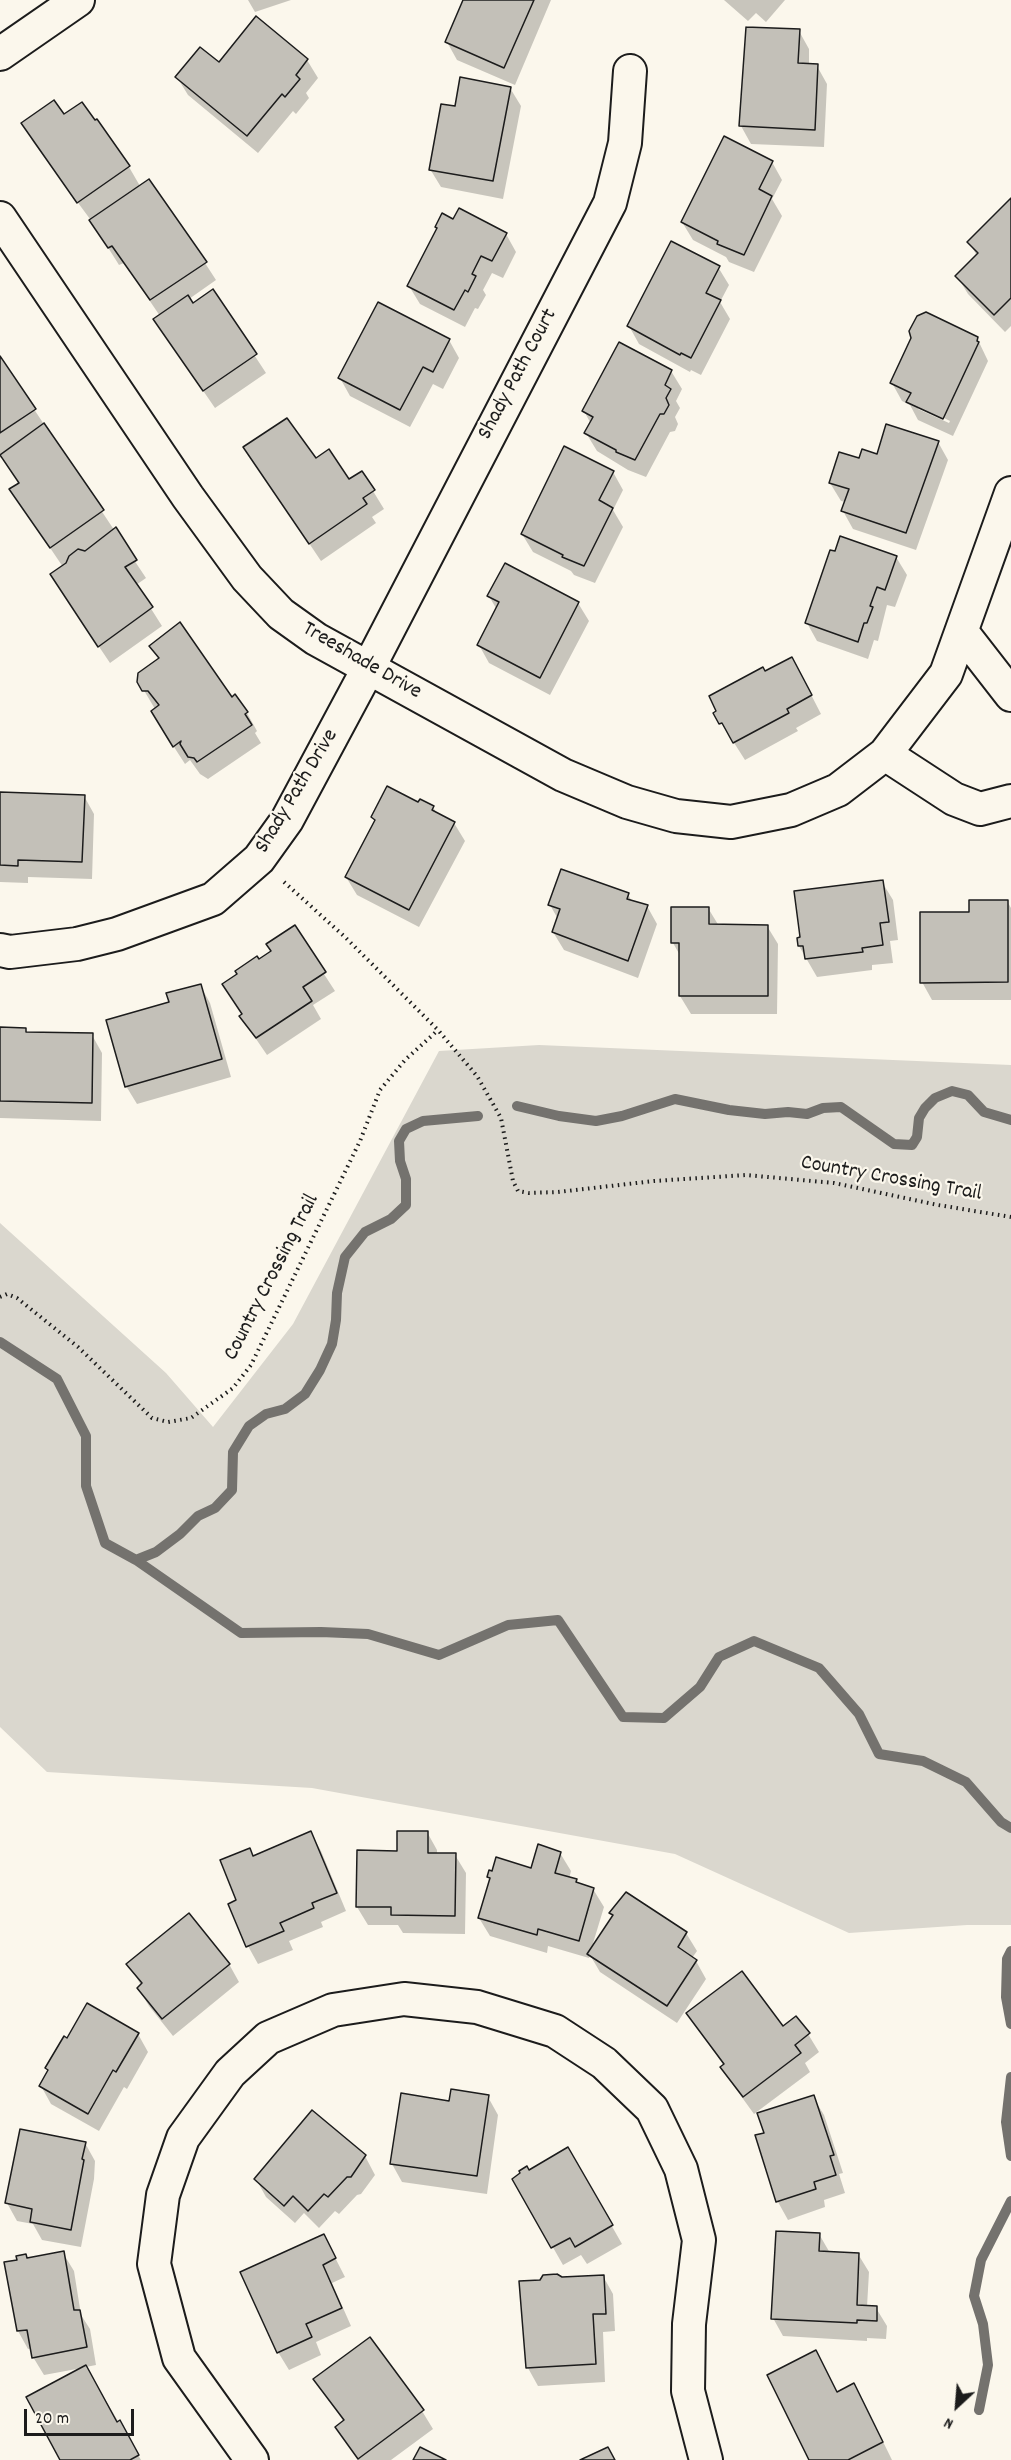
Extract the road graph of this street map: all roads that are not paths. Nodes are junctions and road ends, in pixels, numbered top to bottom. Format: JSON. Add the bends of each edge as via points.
{"nodes":[{"id":1,"x":78,"y":0,"type":"edge"},
{"id":2,"x":0,"y":54,"type":"edge"},
{"id":3,"x":630,"y":71,"type":"dead end"},
{"id":4,"x":0,"y":218,"type":"edge"},
{"id":5,"x":1011,"y":493,"type":"edge"},
{"id":6,"x":962,"y":632,"type":"junction"},
{"id":7,"x":369,"y":667,"type":"junction"},
{"id":8,"x":1011,"y":695,"type":"edge"},
{"id":9,"x":885,"y":754,"type":"junction"},
{"id":10,"x":1011,"y":801,"type":"edge"},
{"id":11,"x":0,"y":950,"type":"edge"},
{"id":12,"x":252,"y":2460,"type":"edge"},
{"id":13,"x":706,"y":2460,"type":"edge"}],
"edges":[{"from":1,"to":2,"type":"street"},
{"from":3,"to":7,"type":"street","name":"Shady Path Court","via":[[626,143],[609,203]]},
{"from":4,"to":7,"type":"street","name":"Treeshade Drive","via":[[247,578],[281,614],[316,639]]},
{"from":5,"to":6,"type":"street","name":"Treeshade Drive"},
{"from":6,"to":8,"type":"street"},
{"from":6,"to":9,"type":"street","name":"Treeshade Drive","via":[[946,675]]},
{"from":7,"to":9,"type":"street","name":"Treeshade Drive","via":[[563,775],[627,802],[676,816],[731,822],[791,810],[838,790]]},
{"from":7,"to":11,"type":"street","name":"Shady Path Drive","via":[[287,820],[259,860],[213,899],[117,934],[77,944]]},
{"from":9,"to":10,"type":"street","via":[[980,809]]},
{"from":12,"to":13,"type":"street","via":[[179,2358],[154,2264],[163,2195],[183,2138],[230,2073],[268,2038],[333,2010],[405,1999],[477,2007],[555,2031],[604,2063],[652,2109],[681,2169],[699,2240],[689,2325],[688,2391]]}]}
